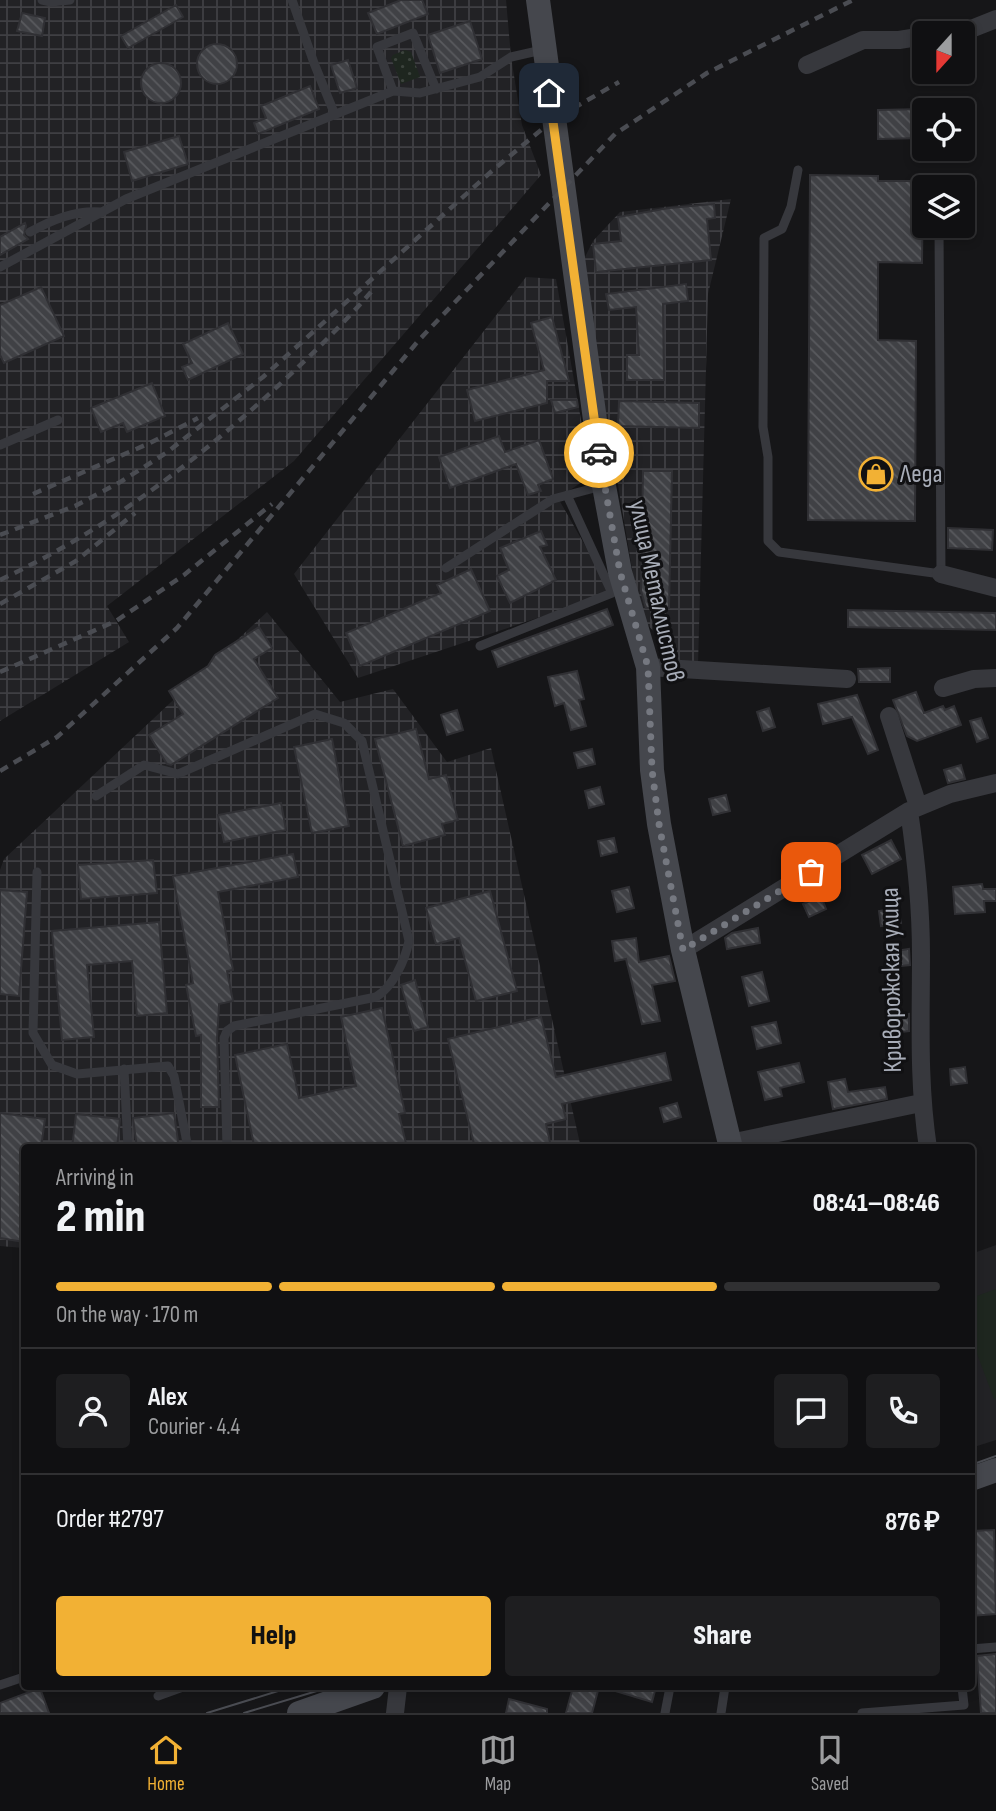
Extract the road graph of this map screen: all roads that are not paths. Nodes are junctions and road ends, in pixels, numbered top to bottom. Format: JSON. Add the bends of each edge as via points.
{"nodes":[{"id":1,"x":42,"y":0,"type":"edge"},
{"id":2,"x":70,"y":0,"type":"edge"},
{"id":3,"x":292,"y":0,"type":"edge"},
{"id":4,"x":538,"y":0,"type":"edge"},
{"id":5,"x":996,"y":19,"type":"edge"},
{"id":6,"x":975,"y":27,"type":"edge"},
{"id":7,"x":912,"y":38,"type":"edge"},
{"id":8,"x":544,"y":50,"type":"junction"},
{"id":9,"x":807,"y":65,"type":"dead end"},
{"id":10,"x":436,"y":89,"type":"junction"},
{"id":11,"x":393,"y":91,"type":"junction"},
{"id":12,"x":335,"y":115,"type":"junction"},
{"id":13,"x":799,"y":170,"type":"dead end"},
{"id":14,"x":101,"y":212,"type":"junction"},
{"id":15,"x":30,"y":232,"type":"dead end"},
{"id":16,"x":939,"y":238,"type":"edge"},
{"id":17,"x":0,"y":267,"type":"edge"},
{"id":18,"x":58,"y":420,"type":"dead end"},
{"id":19,"x":0,"y":445,"type":"edge"},
{"id":20,"x":604,"y":486,"type":"junction"},
{"id":21,"x":567,"y":495,"type":"junction"},
{"id":22,"x":446,"y":568,"type":"dead end"},
{"id":23,"x":941,"y":574,"type":"junction"},
{"id":24,"x":996,"y":588,"type":"edge"},
{"id":25,"x":480,"y":646,"type":"dead end"},
{"id":26,"x":648,"y":667,"type":"junction"},
{"id":27,"x":996,"y":678,"type":"edge"},
{"id":28,"x":847,"y":679,"type":"dead end"},
{"id":29,"x":943,"y":688,"type":"dead end"},
{"id":30,"x":889,"y":716,"type":"dead end"},
{"id":31,"x":996,"y":783,"type":"edge"},
{"id":32,"x":96,"y":796,"type":"dead end"},
{"id":33,"x":913,"y":808,"type":"junction"},
{"id":34,"x":37,"y":872,"type":"dead end"},
{"id":35,"x":683,"y":950,"type":"junction"},
{"id":36,"x":124,"y":1069,"type":"junction"},
{"id":37,"x":921,"y":1103,"type":"junction"},
{"id":38,"x":128,"y":1144,"type":"edge"},
{"id":39,"x":187,"y":1144,"type":"edge"},
{"id":40,"x":227,"y":1144,"type":"edge"},
{"id":41,"x":730,"y":1144,"type":"edge"},
{"id":42,"x":739,"y":1144,"type":"edge"},
{"id":43,"x":927,"y":1144,"type":"edge"},
{"id":44,"x":996,"y":1470,"type":"edge"},
{"id":45,"x":975,"y":1478,"type":"edge"},
{"id":46,"x":996,"y":1647,"type":"edge"},
{"id":47,"x":975,"y":1649,"type":"edge"},
{"id":48,"x":21,"y":1678,"type":"edge"},
{"id":49,"x":0,"y":1685,"type":"edge"},
{"id":50,"x":175,"y":1690,"type":"edge"},
{"id":51,"x":366,"y":1690,"type":"edge"},
{"id":52,"x":398,"y":1690,"type":"edge"},
{"id":53,"x":669,"y":1690,"type":"edge"},
{"id":54,"x":725,"y":1690,"type":"edge"},
{"id":55,"x":962,"y":1690,"type":"edge"},
{"id":56,"x":158,"y":1696,"type":"dead end"},
{"id":57,"x":326,"y":1708,"type":"edge"},
{"id":58,"x":396,"y":1712,"type":"edge"},
{"id":59,"x":299,"y":1713,"type":"edge"},
{"id":60,"x":665,"y":1713,"type":"edge"},
{"id":61,"x":721,"y":1713,"type":"edge"},
{"id":62,"x":862,"y":1713,"type":"edge"}],
"edges":[{"from":1,"to":2,"type":"lane"},
{"from":3,"to":12,"type":"lane"},
{"from":4,"to":8,"type":"street","name":"улица Металлистов"},
{"from":5,"to":6,"type":"street"},
{"from":7,"to":9,"type":"street","via":[[863,40]]},
{"from":8,"to":10,"type":"lane","via":[[511,57],[480,77]]},
{"from":8,"to":20,"type":"street","name":"улица Металлистов"},
{"from":10,"to":11,"type":"lane"},
{"from":10,"to":11,"type":"lane","via":[[413,33],[377,47]]},
{"from":11,"to":12,"type":"lane"},
{"from":12,"to":14,"type":"lane"},
{"from":13,"to":23,"type":"lane","via":[[782,229],[764,238],[762,427],[768,457],[768,541],[779,552]]},
{"from":14,"to":15,"type":"lane","via":[[60,218]]},
{"from":14,"to":17,"type":"lane"},
{"from":16,"to":23,"type":"lane"},
{"from":18,"to":19,"type":"lane"},
{"from":20,"to":21,"type":"lane"},
{"from":20,"to":26,"type":"street","name":"улица Металлистов","via":[[620,572]]},
{"from":21,"to":22,"type":"lane","via":[[553,499]]},
{"from":21,"to":25,"type":"lane","via":[[612,593]]},
{"from":23,"to":24,"type":"street"},
{"from":26,"to":28,"type":"street"},
{"from":26,"to":35,"type":"street","name":"улица Металлистов","via":[[652,770]]},
{"from":27,"to":29,"type":"street"},
{"from":30,"to":33,"type":"street","name":"Криворожская улица"},
{"from":31,"to":33,"type":"street"},
{"from":32,"to":40,"type":"lane","via":[[144,765],[178,774],[315,714],[345,723],[362,741],[409,942],[407,951],[386,991],[376,997],[227,1031]]},
{"from":33,"to":35,"type":"street"},
{"from":33,"to":37,"type":"street","name":"Криворожская улица","via":[[921,952]]},
{"from":34,"to":36,"type":"lane","via":[[33,1032],[52,1065],[77,1074]]},
{"from":35,"to":41,"type":"street","name":"улица Металлистов"},
{"from":36,"to":38,"type":"lane"},
{"from":36,"to":39,"type":"lane","via":[[168,1066]]},
{"from":37,"to":42,"type":"street"},
{"from":37,"to":43,"type":"street","name":"Криворожская улица"},
{"from":44,"to":45,"type":"street"},
{"from":46,"to":47,"type":"lane"},
{"from":48,"to":49,"type":"lane"},
{"from":50,"to":56,"type":"lane"},
{"from":51,"to":57,"type":"street"},
{"from":52,"to":58,"type":"street"},
{"from":53,"to":60,"type":"lane"},
{"from":54,"to":61,"type":"lane"},
{"from":55,"to":62,"type":"lane","via":[[964,1705]]},
{"from":57,"to":59,"type":"street"}]}
